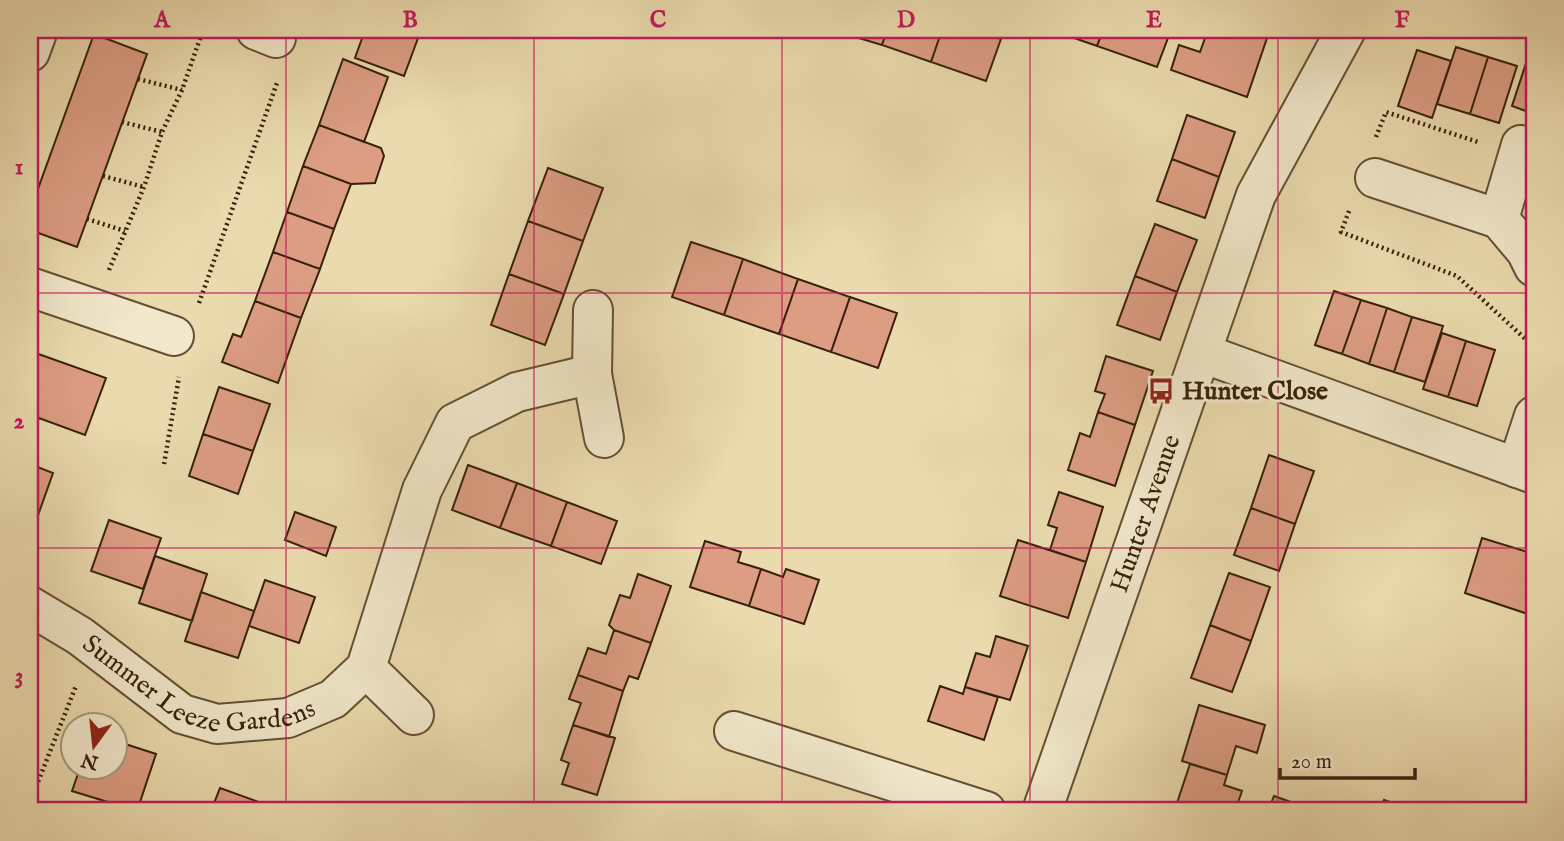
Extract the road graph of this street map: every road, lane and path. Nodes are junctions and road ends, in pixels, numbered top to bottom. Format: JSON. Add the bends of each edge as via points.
{"nodes":[{"id":1,"x":38,"y":30,"type":"edge"},
{"id":2,"x":203,"y":30,"type":"edge"},
{"id":3,"x":1346,"y":30,"type":"edge"},
{"id":4,"x":271,"y":46,"type":"edge"},
{"id":5,"x":30,"y":52,"type":"edge"},
{"id":6,"x":138,"y":79,"type":"dead end"},
{"id":7,"x":182,"y":90,"type":"junction"},
{"id":8,"x":122,"y":121,"type":"dead end"},
{"id":9,"x":162,"y":132,"type":"junction"},
{"id":10,"x":1521,"y":145,"type":"dead end"},
{"id":11,"x":103,"y":176,"type":"dead end"},
{"id":12,"x":1375,"y":178,"type":"dead end"},
{"id":13,"x":144,"y":187,"type":"junction"},
{"id":14,"x":87,"y":219,"type":"dead end"},
{"id":15,"x":1499,"y":219,"type":"junction"},
{"id":16,"x":1534,"y":267,"type":"edge"},
{"id":17,"x":30,"y":287,"type":"edge"},
{"id":18,"x":593,"y":310,"type":"dead end"},
{"id":19,"x":179,"y":341,"type":"junction"},
{"id":20,"x":1202,"y":353,"type":"junction"},
{"id":21,"x":592,"y":374,"type":"junction"},
{"id":22,"x":1534,"y":416,"type":"edge"},
{"id":23,"x":604,"y":438,"type":"dead end"},
{"id":24,"x":164,"y":464,"type":"dead end"},
{"id":25,"x":1526,"y":471,"type":"edge"},
{"id":26,"x":30,"y":606,"type":"edge"},
{"id":27,"x":92,"y":646,"type":"junction"},
{"id":28,"x":366,"y":668,"type":"junction"},
{"id":29,"x":414,"y":715,"type":"dead end"},
{"id":30,"x":734,"y":731,"type":"dead end"},
{"id":31,"x":30,"y":802,"type":"edge"},
{"id":32,"x":986,"y":811,"type":"edge"},
{"id":33,"x":1042,"y":811,"type":"edge"}],
"edges":[{"from":1,"to":5,"type":"street"},
{"from":2,"to":7,"type":"path"},
{"from":3,"to":20,"type":"street","name":"Hunter Avenue","via":[[1256,195]]},
{"from":4,"to":19,"type":"path"},
{"from":6,"to":7,"type":"path"},
{"from":7,"to":9,"type":"path"},
{"from":8,"to":9,"type":"path"},
{"from":9,"to":13,"type":"path"},
{"from":10,"to":15,"type":"street"},
{"from":11,"to":13,"type":"path"},
{"from":12,"to":15,"type":"street"},
{"from":13,"to":14,"type":"path","via":[[125,231]]},
{"from":15,"to":16,"type":"street"},
{"from":17,"to":19,"type":"street"},
{"from":18,"to":21,"type":"street"},
{"from":19,"to":24,"type":"path"},
{"from":20,"to":25,"type":"street"},
{"from":20,"to":33,"type":"street","name":"Hunter Avenue"},
{"from":21,"to":23,"type":"street"},
{"from":21,"to":28,"type":"street","name":"Summer Leeze Gardens","via":[[517,392],[455,423],[422,490]]},
{"from":22,"to":25,"type":"street"},
{"from":26,"to":27,"type":"street","name":"Summer Leeze Gardens"},
{"from":27,"to":28,"type":"street","name":"Summer Leeze Gardens","via":[[182,714],[217,724],[288,718],[333,699]]},
{"from":27,"to":31,"type":"path"},
{"from":28,"to":29,"type":"street"},
{"from":30,"to":32,"type":"street"}]}
